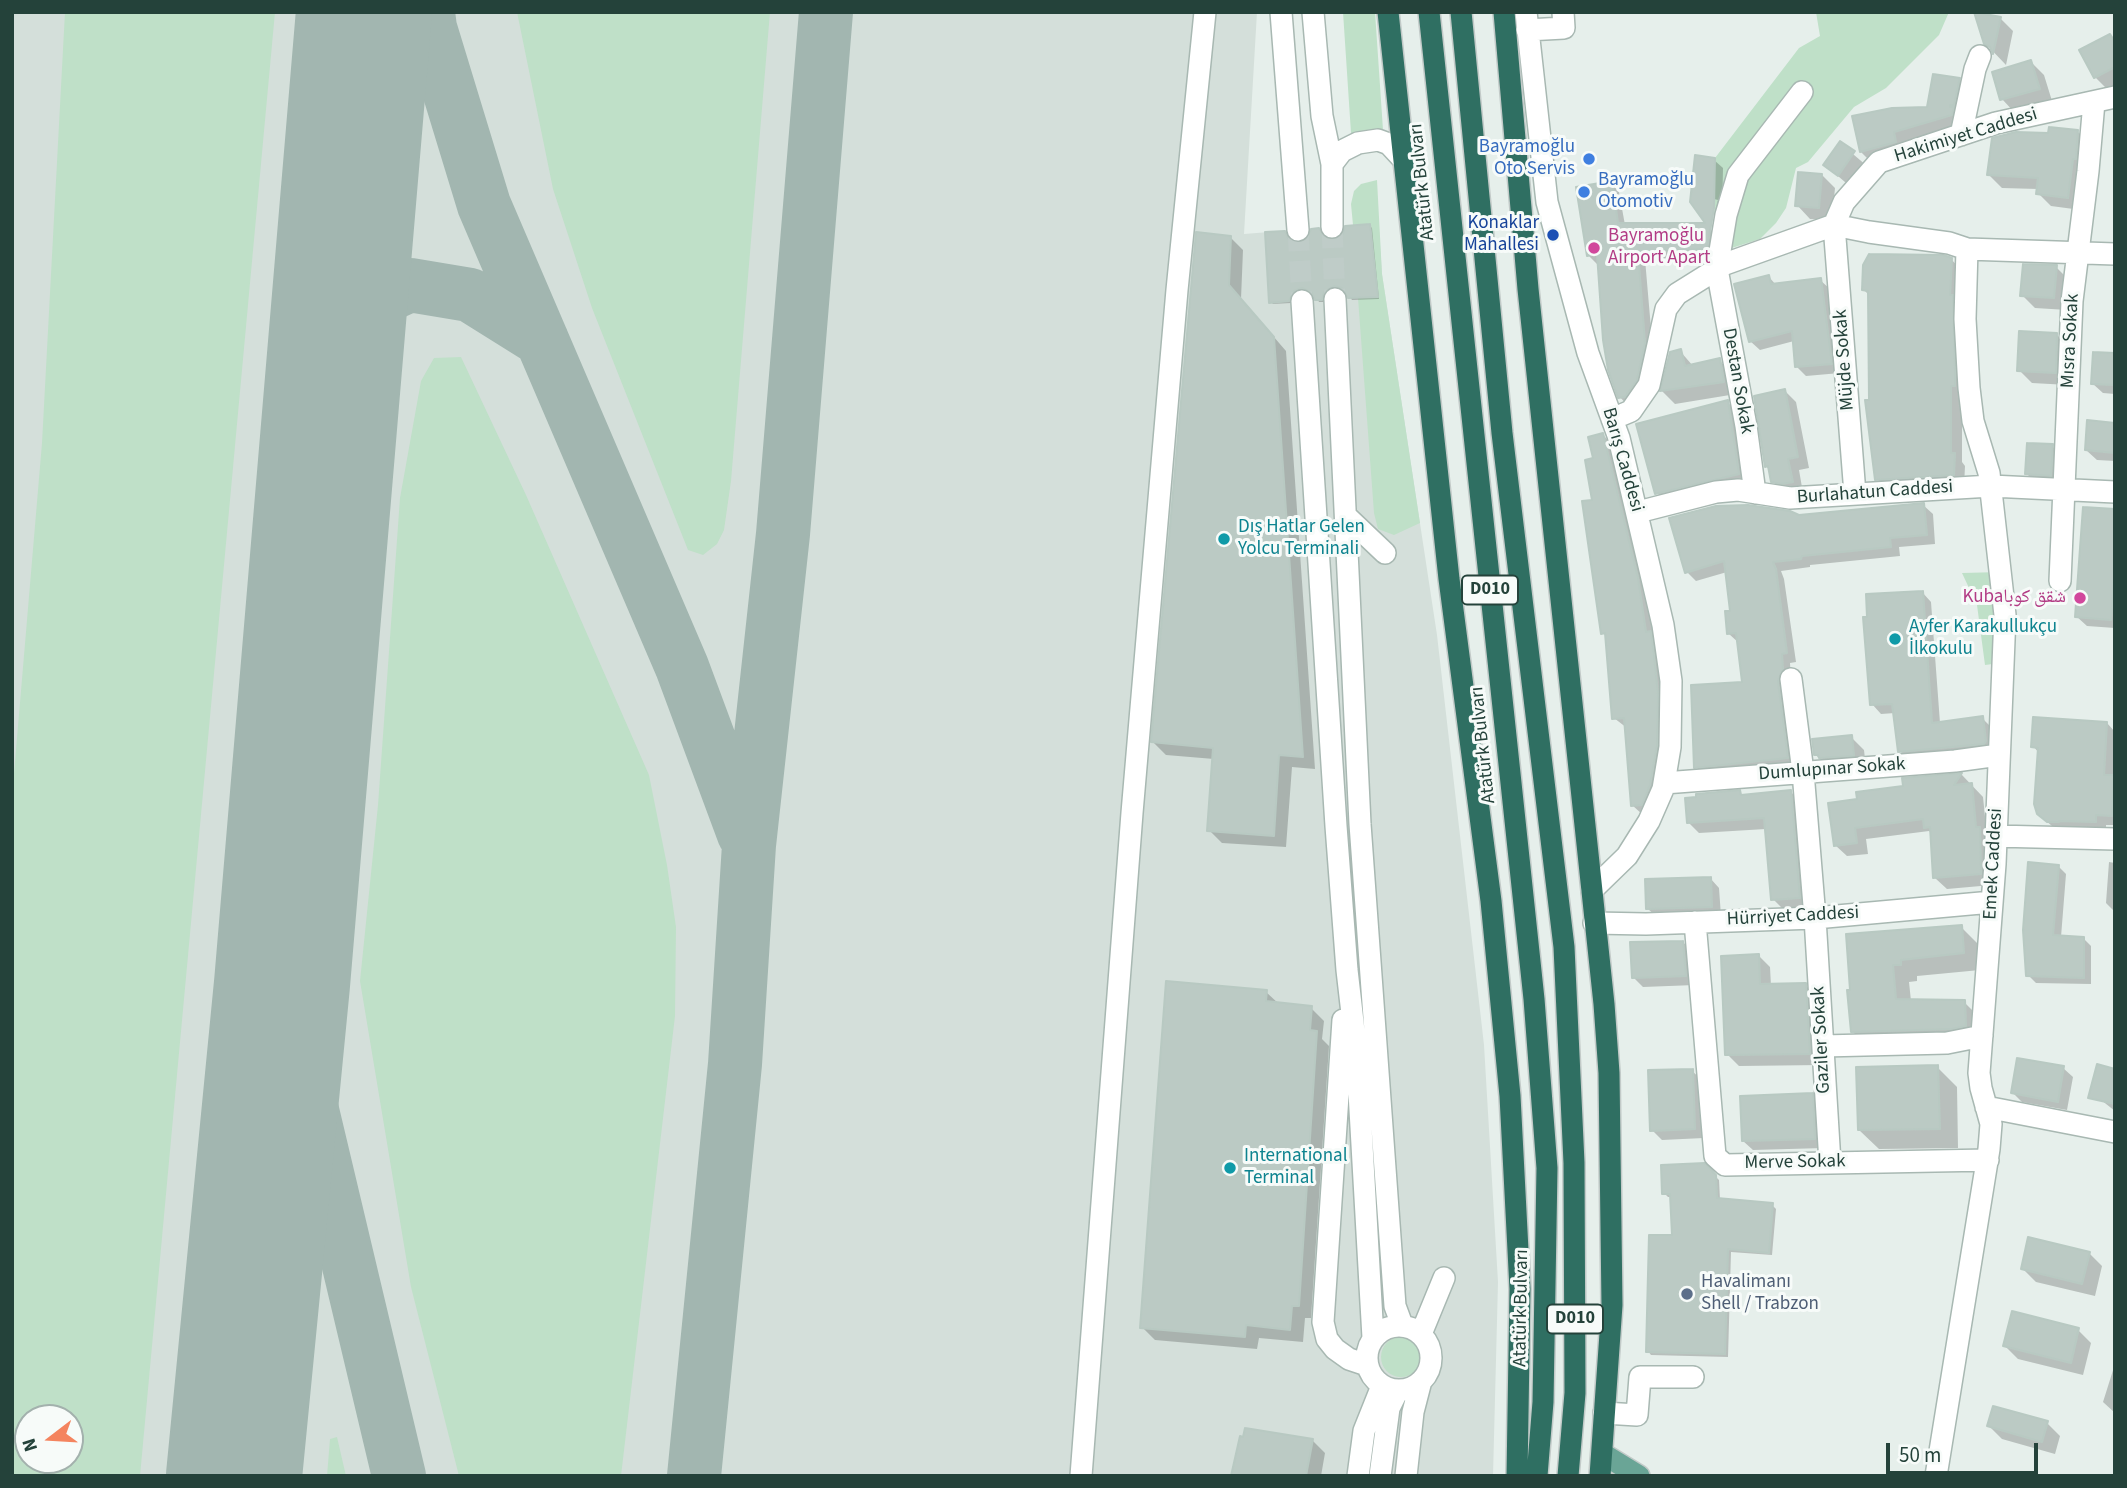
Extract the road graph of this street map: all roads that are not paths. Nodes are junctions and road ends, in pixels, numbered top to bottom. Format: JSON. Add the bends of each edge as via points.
{"nodes":[{"id":1,"x":1205,"y":12,"type":"edge"},
{"id":2,"x":1281,"y":12,"type":"edge"},
{"id":3,"x":1313,"y":12,"type":"edge"},
{"id":4,"x":1388,"y":12,"type":"edge"},
{"id":5,"x":1429,"y":12,"type":"edge"},
{"id":6,"x":1461,"y":12,"type":"edge"},
{"id":7,"x":1504,"y":12,"type":"edge"},
{"id":8,"x":1563,"y":12,"type":"edge"},
{"id":9,"x":1527,"y":21,"type":"edge"},
{"id":10,"x":1980,"y":56,"type":"dead end"},
{"id":11,"x":1802,"y":92,"type":"dead end"},
{"id":12,"x":2104,"y":100,"type":"edge"},
{"id":13,"x":1290,"y":109,"type":"junction"},
{"id":14,"x":1322,"y":116,"type":"junction"},
{"id":15,"x":1961,"y":135,"type":"junction"},
{"id":16,"x":1403,"y":159,"type":"junction"},
{"id":17,"x":1332,"y":164,"type":"junction"},
{"id":18,"x":1834,"y":225,"type":"junction"},
{"id":19,"x":1332,"y":227,"type":"tunnel mouth"},
{"id":20,"x":1298,"y":230,"type":"tunnel mouth"},
{"id":21,"x":1967,"y":249,"type":"junction"},
{"id":22,"x":2077,"y":252,"type":"junction"},
{"id":23,"x":2115,"y":254,"type":"edge"},
{"id":24,"x":1717,"y":269,"type":"junction"},
{"id":25,"x":1335,"y":299,"type":"tunnel mouth"},
{"id":26,"x":1302,"y":301,"type":"tunnel mouth"},
{"id":27,"x":1612,"y":419,"type":"junction"},
{"id":28,"x":1991,"y":486,"type":"junction"},
{"id":29,"x":2064,"y":489,"type":"junction"},
{"id":30,"x":2115,"y":492,"type":"edge"},
{"id":31,"x":1755,"y":493,"type":"junction"},
{"id":32,"x":1855,"y":494,"type":"junction"},
{"id":33,"x":1638,"y":512,"type":"junction"},
{"id":34,"x":1346,"y":516,"type":"junction"},
{"id":35,"x":1385,"y":553,"type":"dead end"},
{"id":36,"x":2060,"y":581,"type":"dead end"},
{"id":37,"x":1791,"y":679,"type":"dead end"},
{"id":38,"x":1999,"y":755,"type":"junction"},
{"id":39,"x":1803,"y":772,"type":"junction"},
{"id":40,"x":1664,"y":782,"type":"junction"},
{"id":41,"x":1360,"y":824,"type":"junction"},
{"id":42,"x":1336,"y":826,"type":"junction"},
{"id":43,"x":1996,"y":836,"type":"junction"},
{"id":44,"x":2115,"y":839,"type":"edge"},
{"id":45,"x":1592,"y":890,"type":"junction"},
{"id":46,"x":1992,"y":902,"type":"junction"},
{"id":47,"x":1815,"y":918,"type":"junction"},
{"id":48,"x":1695,"y":922,"type":"junction"},
{"id":49,"x":1594,"y":923,"type":"junction"},
{"id":50,"x":1347,"y":970,"type":"junction"},
{"id":51,"x":1982,"y":1036,"type":"junction"},
{"id":52,"x":1823,"y":1046,"type":"junction"},
{"id":53,"x":1986,"y":1107,"type":"junction"},
{"id":54,"x":2115,"y":1132,"type":"edge"},
{"id":55,"x":1988,"y":1160,"type":"junction"},
{"id":56,"x":1830,"y":1163,"type":"junction"},
{"id":57,"x":1444,"y":1278,"type":"dead end"},
{"id":58,"x":1411,"y":1330,"type":"junction"},
{"id":59,"x":1373,"y":1338,"type":"junction"},
{"id":60,"x":1367,"y":1365,"type":"junction"},
{"id":61,"x":1693,"y":1377,"type":"dead end"},
{"id":62,"x":1421,"y":1381,"type":"junction"},
{"id":63,"x":1390,"y":1388,"type":"junction"},
{"id":64,"x":1604,"y":1413,"type":"junction"},
{"id":65,"x":1603,"y":1454,"type":"junction"},
{"id":66,"x":1081,"y":1476,"type":"edge"},
{"id":67,"x":1358,"y":1476,"type":"edge"},
{"id":68,"x":1380,"y":1476,"type":"edge"},
{"id":69,"x":1406,"y":1476,"type":"edge"},
{"id":70,"x":1517,"y":1476,"type":"edge"},
{"id":71,"x":1537,"y":1476,"type":"edge"},
{"id":72,"x":1568,"y":1476,"type":"edge"},
{"id":73,"x":1600,"y":1476,"type":"edge"},
{"id":74,"x":1639,"y":1476,"type":"edge"},
{"id":75,"x":1936,"y":1476,"type":"edge"}],
"edges":[{"from":1,"to":66,"type":"street","via":[[1134,785]]},
{"from":2,"to":13,"type":"street"},
{"from":3,"to":14,"type":"street"},
{"from":4,"to":16,"type":"highway"},
{"from":5,"to":71,"type":"highway","name":"Atatürk Bulvarı","number":"D010","via":[[1534,999],[1546,1168],[1543,1402]]},
{"from":6,"to":72,"type":"highway","number":"D010","via":[[1502,433],[1564,947],[1574,1163],[1575,1393]]},
{"from":7,"to":45,"type":"highway"},
{"from":8,"to":9,"type":"street","via":[[1564,29]]},
{"from":9,"to":27,"type":"street","name":"Barış Caddesi","via":[[1547,202],[1585,342]]},
{"from":10,"to":15,"type":"street"},
{"from":11,"to":24,"type":"street","name":"Destan Sokak","via":[[1738,175]]},
{"from":12,"to":15,"type":"street","name":"Hakimiyet Caddesi"},
{"from":12,"to":22,"type":"street","name":"Mısra Sokak"},
{"from":13,"to":14,"type":"street","via":[[1306,121]]},
{"from":13,"to":20,"type":"street"},
{"from":14,"to":17,"type":"street"},
{"from":15,"to":18,"type":"street","name":"Hakimiyet Caddesi","via":[[1879,162],[1844,202]]},
{"from":16,"to":17,"type":"street","name":"Atatürk Bulvarı","via":[[1378,140],[1342,151]]},
{"from":16,"to":70,"type":"highway","via":[[1510,1096],[1520,1289]]},
{"from":17,"to":19,"type":"street"},
{"from":18,"to":21,"type":"street"},
{"from":18,"to":24,"type":"street"},
{"from":18,"to":32,"type":"street","name":"Müjde Sokak"},
{"from":21,"to":22,"type":"street"},
{"from":21,"to":28,"type":"street","name":"Emek Caddesi","via":[[1969,388]]},
{"from":22,"to":23,"type":"street"},
{"from":22,"to":29,"type":"street","name":"Mısra Sokak"},
{"from":24,"to":27,"type":"street","via":[[1676,294],[1666,309],[1649,385],[1631,411]]},
{"from":24,"to":31,"type":"street","name":"Destan Sokak"},
{"from":25,"to":34,"type":"street"},
{"from":26,"to":42,"type":"street"},
{"from":27,"to":33,"type":"street","name":"Barış Caddesi"},
{"from":28,"to":29,"type":"street","name":"Burlahatun Caddesi"},
{"from":28,"to":32,"type":"street","name":"Burlahatun Caddesi"},
{"from":28,"to":38,"type":"street","name":"Emek Caddesi","via":[[2005,615]]},
{"from":29,"to":30,"type":"street","name":"Burlahatun Caddesi"},
{"from":29,"to":36,"type":"street","name":"Mısra Sokak"},
{"from":31,"to":32,"type":"street","name":"Burlahatun Caddesi","via":[[1790,498]]},
{"from":31,"to":33,"type":"street","name":"Burlahatun Caddesi","via":[[1716,492]]},
{"from":33,"to":40,"type":"street","name":"Barış Caddesi","via":[[1671,681],[1670,747]]},
{"from":34,"to":35,"type":"street"},
{"from":34,"to":41,"type":"street"},
{"from":37,"to":39,"type":"street","name":"Gaziler Sokak"},
{"from":38,"to":39,"type":"street","name":"Dumlupınar Sokak"},
{"from":38,"to":43,"type":"street","name":"Emek Caddesi"},
{"from":39,"to":40,"type":"street","name":"Dumlupınar Sokak"},
{"from":39,"to":47,"type":"street","name":"Gaziler Sokak"},
{"from":40,"to":45,"type":"street","name":"Barış Caddesi","via":[[1650,821],[1627,856]]},
{"from":41,"to":42,"type":"street"},
{"from":41,"to":58,"type":"street","via":[[1395,1306]]},
{"from":42,"to":50,"type":"street"},
{"from":43,"to":44,"type":"street"},
{"from":43,"to":46,"type":"street","name":"Emek Caddesi"},
{"from":45,"to":49,"type":"highway"},
{"from":46,"to":47,"type":"street","name":"Hürriyet Caddesi"},
{"from":46,"to":51,"type":"street","name":"Emek Caddesi"},
{"from":47,"to":48,"type":"street","name":"Hürriyet Caddesi"},
{"from":47,"to":52,"type":"street","name":"Gaziler Sokak"},
{"from":48,"to":49,"type":"street","name":"Hürriyet Caddesi"},
{"from":48,"to":56,"type":"street","name":"Merve Sokak","via":[[1715,1156],[1725,1165]]},
{"from":49,"to":64,"type":"highway","via":[[1610,1118],[1612,1306]]},
{"from":50,"to":59,"type":"street","via":[[1357,1057]]},
{"from":50,"to":60,"type":"street","via":[[1323,1322],[1335,1349]]},
{"from":51,"to":52,"type":"street","via":[[1947,1043]]},
{"from":51,"to":53,"type":"street","name":"Emek Caddesi","via":[[1979,1073]]},
{"from":52,"to":56,"type":"street","name":"Gaziler Sokak"},
{"from":53,"to":54,"type":"street"},
{"from":53,"to":55,"type":"street","name":"Emek Caddesi","via":[[1991,1124]]},
{"from":55,"to":56,"type":"street","name":"Merve Sokak"},
{"from":55,"to":75,"type":"street","name":"Emek Caddesi"},
{"from":57,"to":58,"type":"street"},
{"from":58,"to":59,"type":"street","via":[[1391,1326]]},
{"from":58,"to":62,"type":"street","via":[[1427,1342],[1431,1363]]},
{"from":59,"to":60,"type":"street"},
{"from":60,"to":63,"type":"street","via":[[1375,1379]]},
{"from":61,"to":64,"type":"street","via":[[1640,1377],[1637,1415]]},
{"from":62,"to":63,"type":"street"},
{"from":62,"to":69,"type":"street"},
{"from":63,"to":67,"type":"street","via":[[1364,1431]]},
{"from":63,"to":68,"type":"street"},
{"from":64,"to":65,"type":"highway"},
{"from":65,"to":73,"type":"highway"},
{"from":65,"to":74,"type":"main road"}]}
